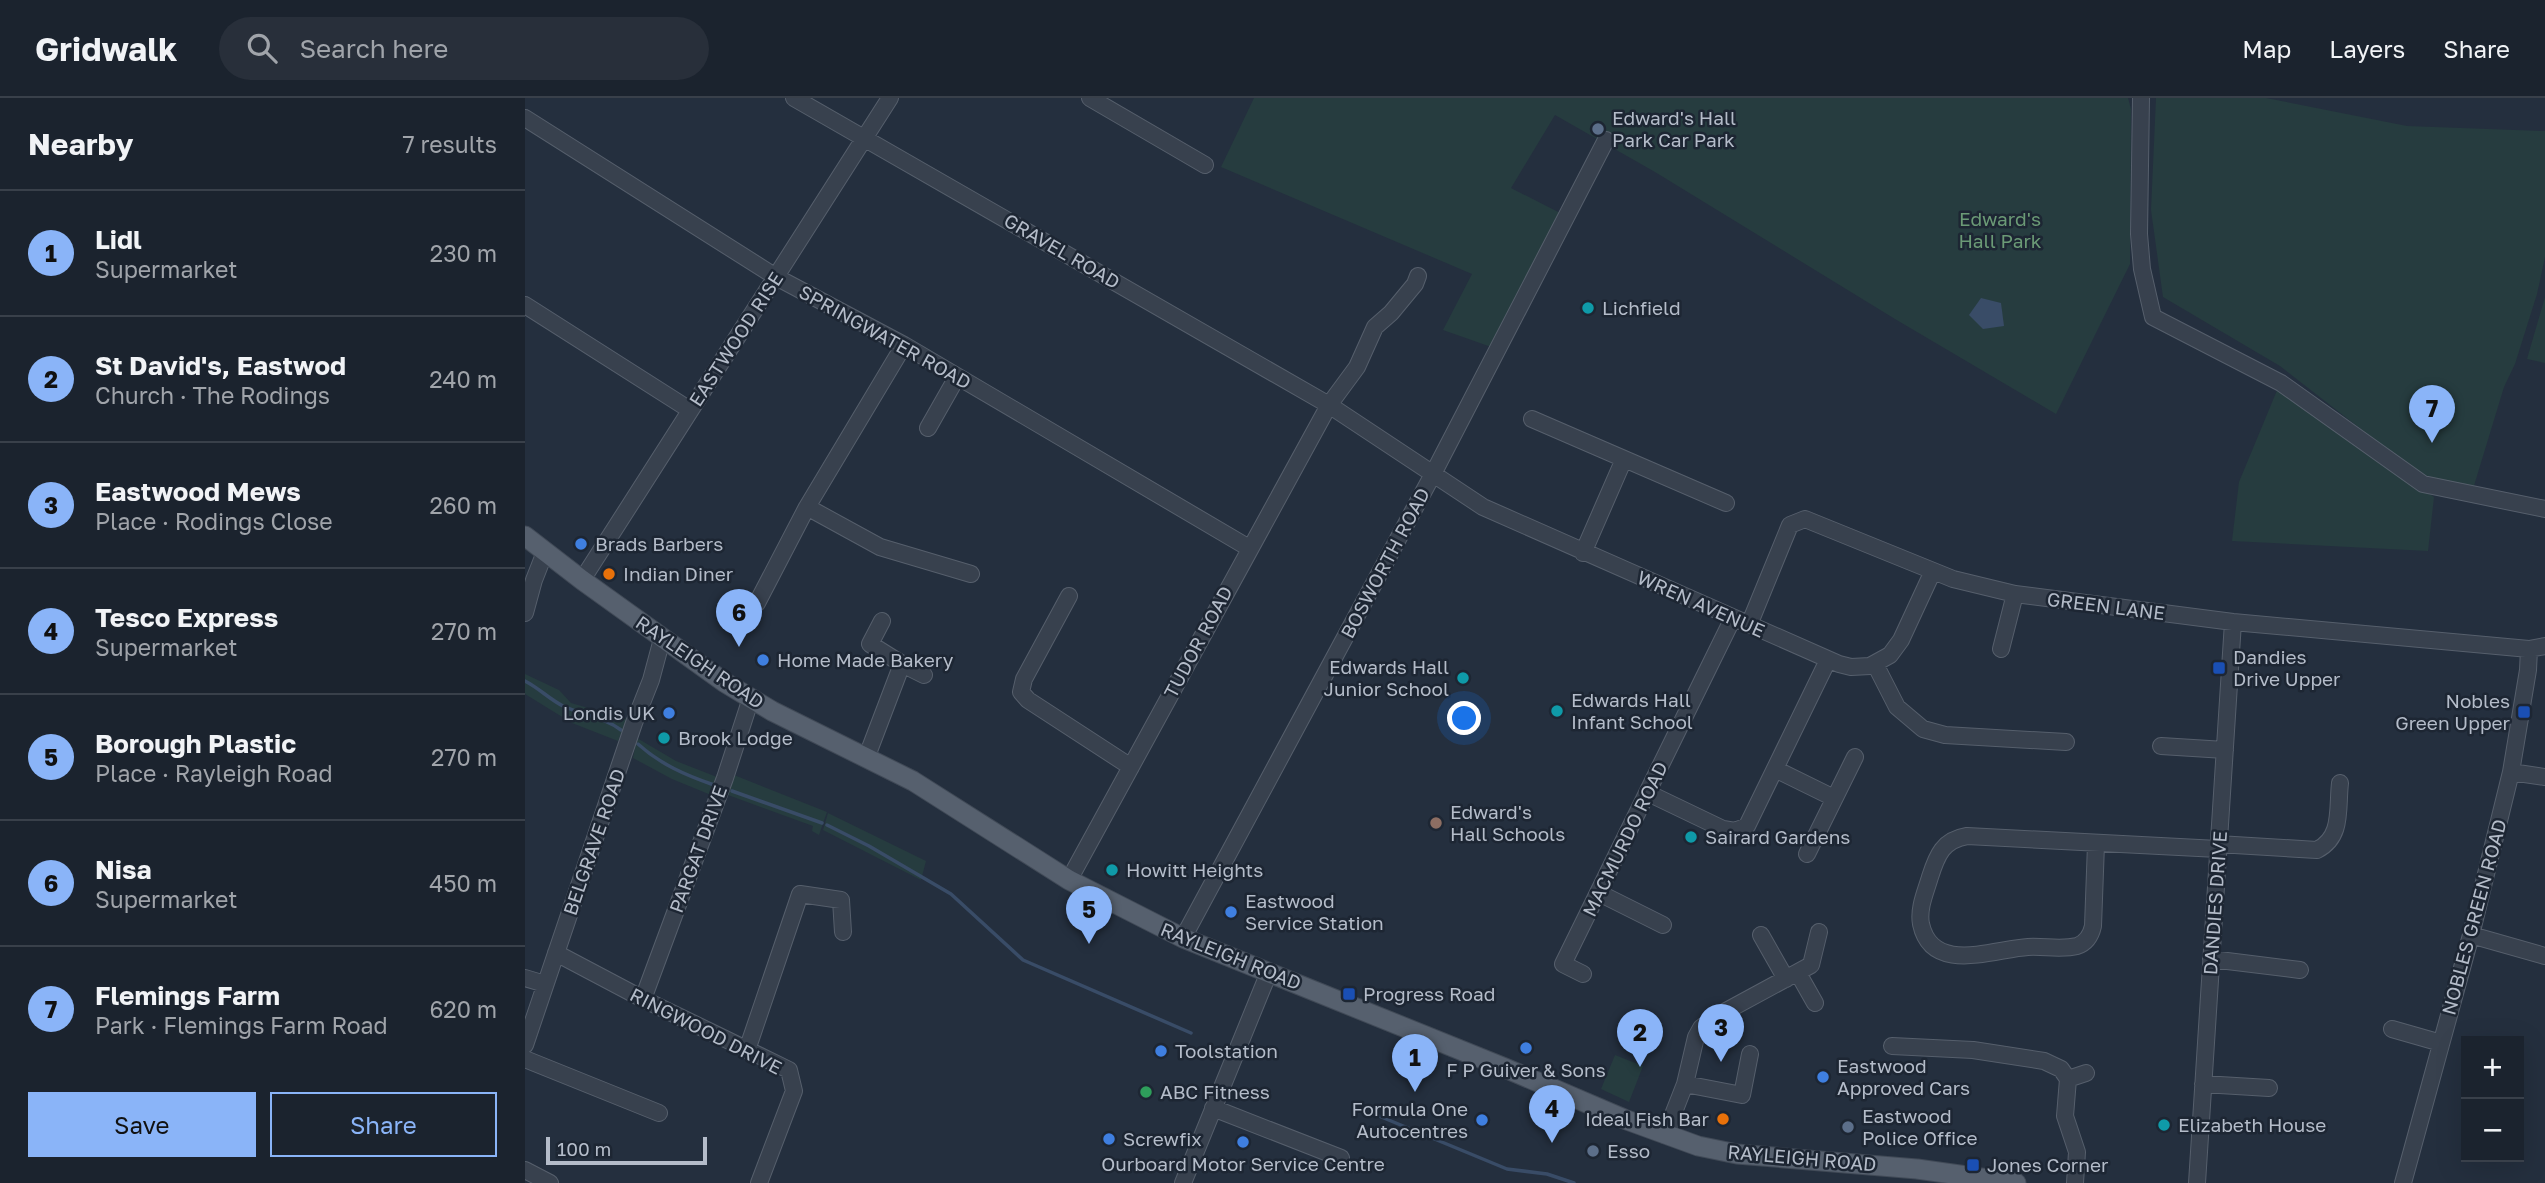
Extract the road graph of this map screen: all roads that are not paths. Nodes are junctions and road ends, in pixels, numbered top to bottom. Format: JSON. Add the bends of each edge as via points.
{"nodes":[{"id":1,"x":794,"y":98,"type":"edge"},
{"id":2,"x":890,"y":98,"type":"edge"},
{"id":3,"x":1090,"y":98,"type":"edge"},
{"id":4,"x":2141,"y":98,"type":"edge"},
{"id":5,"x":525,"y":118,"type":"edge"},
{"id":6,"x":865,"y":138,"type":"junction"},
{"id":7,"x":1606,"y":140,"type":"dead end"},
{"id":8,"x":1205,"y":165,"type":"dead end"},
{"id":9,"x":776,"y":276,"type":"junction"},
{"id":10,"x":1417,"y":276,"type":"dead end"},
{"id":11,"x":525,"y":305,"type":"edge"},
{"id":12,"x":904,"y":345,"type":"junction"},
{"id":13,"x":957,"y":377,"type":"junction"},
{"id":14,"x":1329,"y":405,"type":"junction"},
{"id":15,"x":689,"y":410,"type":"junction"},
{"id":16,"x":1532,"y":419,"type":"dead end"},
{"id":17,"x":928,"y":428,"type":"dead end"},
{"id":18,"x":1623,"y":459,"type":"junction"},
{"id":19,"x":1433,"y":474,"type":"junction"},
{"id":20,"x":1725,"y":503,"type":"dead end"},
{"id":21,"x":807,"y":507,"type":"junction"},
{"id":22,"x":2545,"y":509,"type":"edge"},
{"id":23,"x":525,"y":536,"type":"edge"},
{"id":24,"x":1249,"y":548,"type":"junction"},
{"id":25,"x":545,"y":552,"type":"junction"},
{"id":26,"x":1583,"y":552,"type":"junction"},
{"id":27,"x":1933,"y":571,"type":"junction"},
{"id":28,"x":971,"y":574,"type":"dead end"},
{"id":29,"x":582,"y":580,"type":"junction"},
{"id":30,"x":2015,"y":594,"type":"junction"},
{"id":31,"x":1069,"y":596,"type":"dead end"},
{"id":32,"x":757,"y":603,"type":"dead end"},
{"id":33,"x":525,"y":613,"type":"edge"},
{"id":34,"x":1733,"y":618,"type":"junction"},
{"id":35,"x":882,"y":621,"type":"dead end"},
{"id":36,"x":2233,"y":622,"type":"junction"},
{"id":37,"x":1749,"y":625,"type":"junction"},
{"id":38,"x":663,"y":639,"type":"junction"},
{"id":39,"x":2537,"y":647,"type":"edge"},
{"id":40,"x":2001,"y":649,"type":"dead end"},
{"id":41,"x":1828,"y":660,"type":"junction"},
{"id":42,"x":902,"y":664,"type":"junction"},
{"id":43,"x":1875,"y":664,"type":"junction"},
{"id":44,"x":924,"y":675,"type":"dead end"},
{"id":45,"x":751,"y":698,"type":"junction"},
{"id":46,"x":2066,"y":742,"type":"dead end"},
{"id":47,"x":2161,"y":746,"type":"dead end"},
{"id":48,"x":2225,"y":751,"type":"junction"},
{"id":49,"x":867,"y":756,"type":"junction"},
{"id":50,"x":1855,"y":757,"type":"dead end"},
{"id":51,"x":1131,"y":766,"type":"junction"},
{"id":52,"x":1775,"y":769,"type":"junction"},
{"id":53,"x":2511,"y":772,"type":"junction"},
{"id":54,"x":2545,"y":777,"type":"edge"},
{"id":55,"x":2340,"y":783,"type":"dead end"},
{"id":56,"x":1648,"y":793,"type":"junction"},
{"id":57,"x":1834,"y":798,"type":"junction"},
{"id":58,"x":2096,"y":844,"type":"junction"},
{"id":59,"x":2218,"y":847,"type":"junction"},
{"id":60,"x":1807,"y":854,"type":"dead end"},
{"id":61,"x":1069,"y":880,"type":"junction"},
{"id":62,"x":1599,"y":893,"type":"junction"},
{"id":63,"x":1663,"y":925,"type":"dead end"},
{"id":64,"x":843,"y":932,"type":"dead end"},
{"id":65,"x":1819,"y":932,"type":"dead end"},
{"id":66,"x":1761,"y":935,"type":"dead end"},
{"id":67,"x":2471,"y":935,"type":"junction"},
{"id":68,"x":1183,"y":938,"type":"junction"},
{"id":69,"x":556,"y":953,"type":"junction"},
{"id":70,"x":2545,"y":956,"type":"edge"},
{"id":71,"x":2211,"y":959,"type":"junction"},
{"id":72,"x":2299,"y":970,"type":"dead end"},
{"id":73,"x":1269,"y":972,"type":"junction"},
{"id":74,"x":1583,"y":974,"type":"dead end"},
{"id":75,"x":1792,"y":976,"type":"junction"},
{"id":76,"x":525,"y":978,"type":"edge"},
{"id":77,"x":545,"y":984,"type":"junction"},
{"id":78,"x":643,"y":999,"type":"junction"},
{"id":79,"x":1815,"y":1003,"type":"dead end"},
{"id":80,"x":2392,"y":1029,"type":"dead end"},
{"id":81,"x":2441,"y":1042,"type":"junction"},
{"id":82,"x":525,"y":1045,"type":"edge"},
{"id":83,"x":1892,"y":1046,"type":"dead end"},
{"id":84,"x":747,"y":1050,"type":"junction"},
{"id":85,"x":1750,"y":1054,"type":"dead end"},
{"id":86,"x":525,"y":1059,"type":"edge"},
{"id":87,"x":2086,"y":1073,"type":"dead end"},
{"id":88,"x":2069,"y":1079,"type":"junction"},
{"id":89,"x":1685,"y":1084,"type":"junction"},
{"id":90,"x":2203,"y":1084,"type":"junction"},
{"id":91,"x":2269,"y":1088,"type":"dead end"},
{"id":92,"x":1213,"y":1108,"type":"junction"},
{"id":93,"x":659,"y":1113,"type":"dead end"},
{"id":94,"x":1665,"y":1135,"type":"junction"},
{"id":95,"x":1341,"y":1158,"type":"dead end"},
{"id":96,"x":525,"y":1170,"type":"edge"},
{"id":97,"x":1916,"y":1176,"type":"edge"},
{"id":98,"x":550,"y":1183,"type":"edge"},
{"id":99,"x":759,"y":1183,"type":"edge"},
{"id":100,"x":1183,"y":1183,"type":"edge"},
{"id":101,"x":2016,"y":1183,"type":"edge"},
{"id":102,"x":2075,"y":1183,"type":"edge"},
{"id":103,"x":2197,"y":1183,"type":"edge"},
{"id":104,"x":2403,"y":1183,"type":"edge"}],
"edges":[{"from":1,"to":6,"type":"street","name":"GRAVEL ROAD"},
{"from":2,"to":6,"type":"street","name":"EASTWOOD RISE"},
{"from":3,"to":8,"type":"street"},
{"from":4,"to":22,"type":"street","via":[[2139,234],[2154,317],[2280,383],[2423,484]]},
{"from":5,"to":9,"type":"street","name":"SPRINGWATER ROAD"},
{"from":6,"to":9,"type":"street","name":"EASTWOOD RISE"},
{"from":6,"to":14,"type":"street","name":"GRAVEL ROAD"},
{"from":7,"to":19,"type":"street","name":"BOSWORTH ROAD"},
{"from":9,"to":12,"type":"street","name":"SPRINGWATER ROAD"},
{"from":9,"to":15,"type":"street","name":"EASTWOOD RISE"},
{"from":10,"to":14,"type":"street","name":"TUDOR ROAD","via":[[1373,331],[1357,367]]},
{"from":11,"to":15,"type":"street"},
{"from":12,"to":13,"type":"street","name":"SPRINGWATER ROAD"},
{"from":12,"to":21,"type":"street"},
{"from":13,"to":17,"type":"street"},
{"from":13,"to":24,"type":"street","name":"SPRINGWATER ROAD"},
{"from":14,"to":19,"type":"street","name":"GRAVEL ROAD"},
{"from":14,"to":24,"type":"street","name":"TUDOR ROAD"},
{"from":15,"to":29,"type":"street","name":"EASTWOOD RISE"},
{"from":16,"to":18,"type":"street"},
{"from":18,"to":20,"type":"street"},
{"from":18,"to":26,"type":"street"},
{"from":19,"to":26,"type":"street","name":"WREN AVENUE","via":[[1483,507]]},
{"from":19,"to":68,"type":"street","name":"BOSWORTH ROAD"},
{"from":21,"to":28,"type":"street","via":[[880,547]]},
{"from":21,"to":32,"type":"street"},
{"from":23,"to":25,"type":"main road","name":"RAYLEIGH ROAD"},
{"from":24,"to":51,"type":"street","name":"TUDOR ROAD"},
{"from":25,"to":29,"type":"main road","name":"RAYLEIGH ROAD"},
{"from":25,"to":33,"type":"street"},
{"from":26,"to":34,"type":"street","name":"WREN AVENUE"},
{"from":27,"to":30,"type":"street","name":"GREEN LANE"},
{"from":27,"to":37,"type":"street","name":"GREEN LANE","via":[[1800,519],[1787,531]]},
{"from":27,"to":43,"type":"street","via":[[1901,640],[1890,655]]},
{"from":29,"to":38,"type":"main road","name":"RAYLEIGH ROAD"},
{"from":30,"to":36,"type":"street","name":"GREEN LANE"},
{"from":30,"to":40,"type":"street"},
{"from":31,"to":51,"type":"street","via":[[1021,692]]},
{"from":34,"to":37,"type":"street","name":"WREN AVENUE"},
{"from":34,"to":56,"type":"street","name":"MACMURDO ROAD"},
{"from":35,"to":42,"type":"street","via":[[870,644]]},
{"from":36,"to":39,"type":"street","name":"GREEN LANE"},
{"from":36,"to":48,"type":"street","name":"DANDIES DRIVE"},
{"from":37,"to":41,"type":"street","name":"WREN AVENUE"},
{"from":38,"to":45,"type":"main road","name":"RAYLEIGH ROAD"},
{"from":38,"to":69,"type":"street","name":"BELGRAVE ROAD"},
{"from":39,"to":53,"type":"street","name":"NOBLES GREEN ROAD","via":[[2528,670]]},
{"from":41,"to":43,"type":"street","name":"WREN AVENUE","via":[[1851,667]]},
{"from":41,"to":52,"type":"street"},
{"from":42,"to":44,"type":"street"},
{"from":42,"to":49,"type":"street"},
{"from":43,"to":46,"type":"street","via":[[1897,707],[1923,729],[1945,735]]},
{"from":45,"to":49,"type":"main road","name":"RAYLEIGH ROAD"},
{"from":45,"to":78,"type":"street","name":"PARGAT DRIVE"},
{"from":47,"to":48,"type":"street"},
{"from":48,"to":59,"type":"street","name":"DANDIES DRIVE"},
{"from":49,"to":61,"type":"main road","name":"RAYLEIGH ROAD","via":[[913,780]]},
{"from":50,"to":57,"type":"street"},
{"from":51,"to":61,"type":"street","name":"TUDOR ROAD"},
{"from":52,"to":56,"type":"street","via":[[1750,822],[1740,830],[1723,829]]},
{"from":52,"to":57,"type":"street"},
{"from":53,"to":54,"type":"street"},
{"from":53,"to":67,"type":"street","name":"NOBLES GREEN ROAD"},
{"from":55,"to":59,"type":"street","via":[[2336,832],[2329,844],[2317,850]]},
{"from":56,"to":62,"type":"street","name":"MACMURDO ROAD"},
{"from":57,"to":60,"type":"street"},
{"from":58,"to":58,"type":"street","via":[[1967,836],[1949,842],[1938,855],[1922,903],[1924,933],[1938,949],[1954,956],[2084,943],[2093,926]]},
{"from":58,"to":59,"type":"street"},
{"from":59,"to":71,"type":"street","name":"DANDIES DRIVE"},
{"from":61,"to":68,"type":"main road","name":"RAYLEIGH ROAD"},
{"from":62,"to":63,"type":"street"},
{"from":62,"to":74,"type":"street","name":"MACMURDO ROAD","via":[[1563,964]]},
{"from":64,"to":84,"type":"street","via":[[841,900],[800,894]]},
{"from":65,"to":75,"type":"street","via":[[1813,962]]},
{"from":66,"to":75,"type":"street"},
{"from":67,"to":70,"type":"street"},
{"from":67,"to":81,"type":"street","name":"NOBLES GREEN ROAD"},
{"from":68,"to":73,"type":"main road","name":"RAYLEIGH ROAD"},
{"from":69,"to":77,"type":"street","name":"BELGRAVE ROAD"},
{"from":69,"to":78,"type":"street","name":"RINGWOOD DRIVE"},
{"from":71,"to":72,"type":"street"},
{"from":71,"to":90,"type":"street","name":"DANDIES DRIVE"},
{"from":73,"to":92,"type":"street"},
{"from":73,"to":94,"type":"main road","name":"RAYLEIGH ROAD"},
{"from":75,"to":79,"type":"street"},
{"from":75,"to":89,"type":"street","via":[[1701,1028]]},
{"from":76,"to":77,"type":"street"},
{"from":77,"to":82,"type":"street","name":"BELGRAVE ROAD"},
{"from":78,"to":84,"type":"street","name":"RINGWOOD DRIVE"},
{"from":80,"to":81,"type":"street"},
{"from":81,"to":104,"type":"street","name":"NOBLES GREEN ROAD"},
{"from":83,"to":88,"type":"street","via":[[2044,1061]]},
{"from":84,"to":99,"type":"street","name":"RINGWOOD DRIVE","via":[[789,1070],[794,1091]]},
{"from":85,"to":89,"type":"street","via":[[1742,1096]]},
{"from":86,"to":93,"type":"street"},
{"from":87,"to":88,"type":"street"},
{"from":88,"to":102,"type":"street","via":[[2066,1116],[2077,1152]]},
{"from":89,"to":94,"type":"street"},
{"from":90,"to":91,"type":"street"},
{"from":90,"to":103,"type":"street","name":"DANDIES DRIVE"},
{"from":92,"to":95,"type":"street"},
{"from":92,"to":100,"type":"street"},
{"from":94,"to":97,"type":"main road","name":"RAYLEIGH ROAD","via":[[1737,1154]]},
{"from":96,"to":98,"type":"street"},
{"from":97,"to":101,"type":"main road","name":"RAYLEIGH ROAD"}]}
